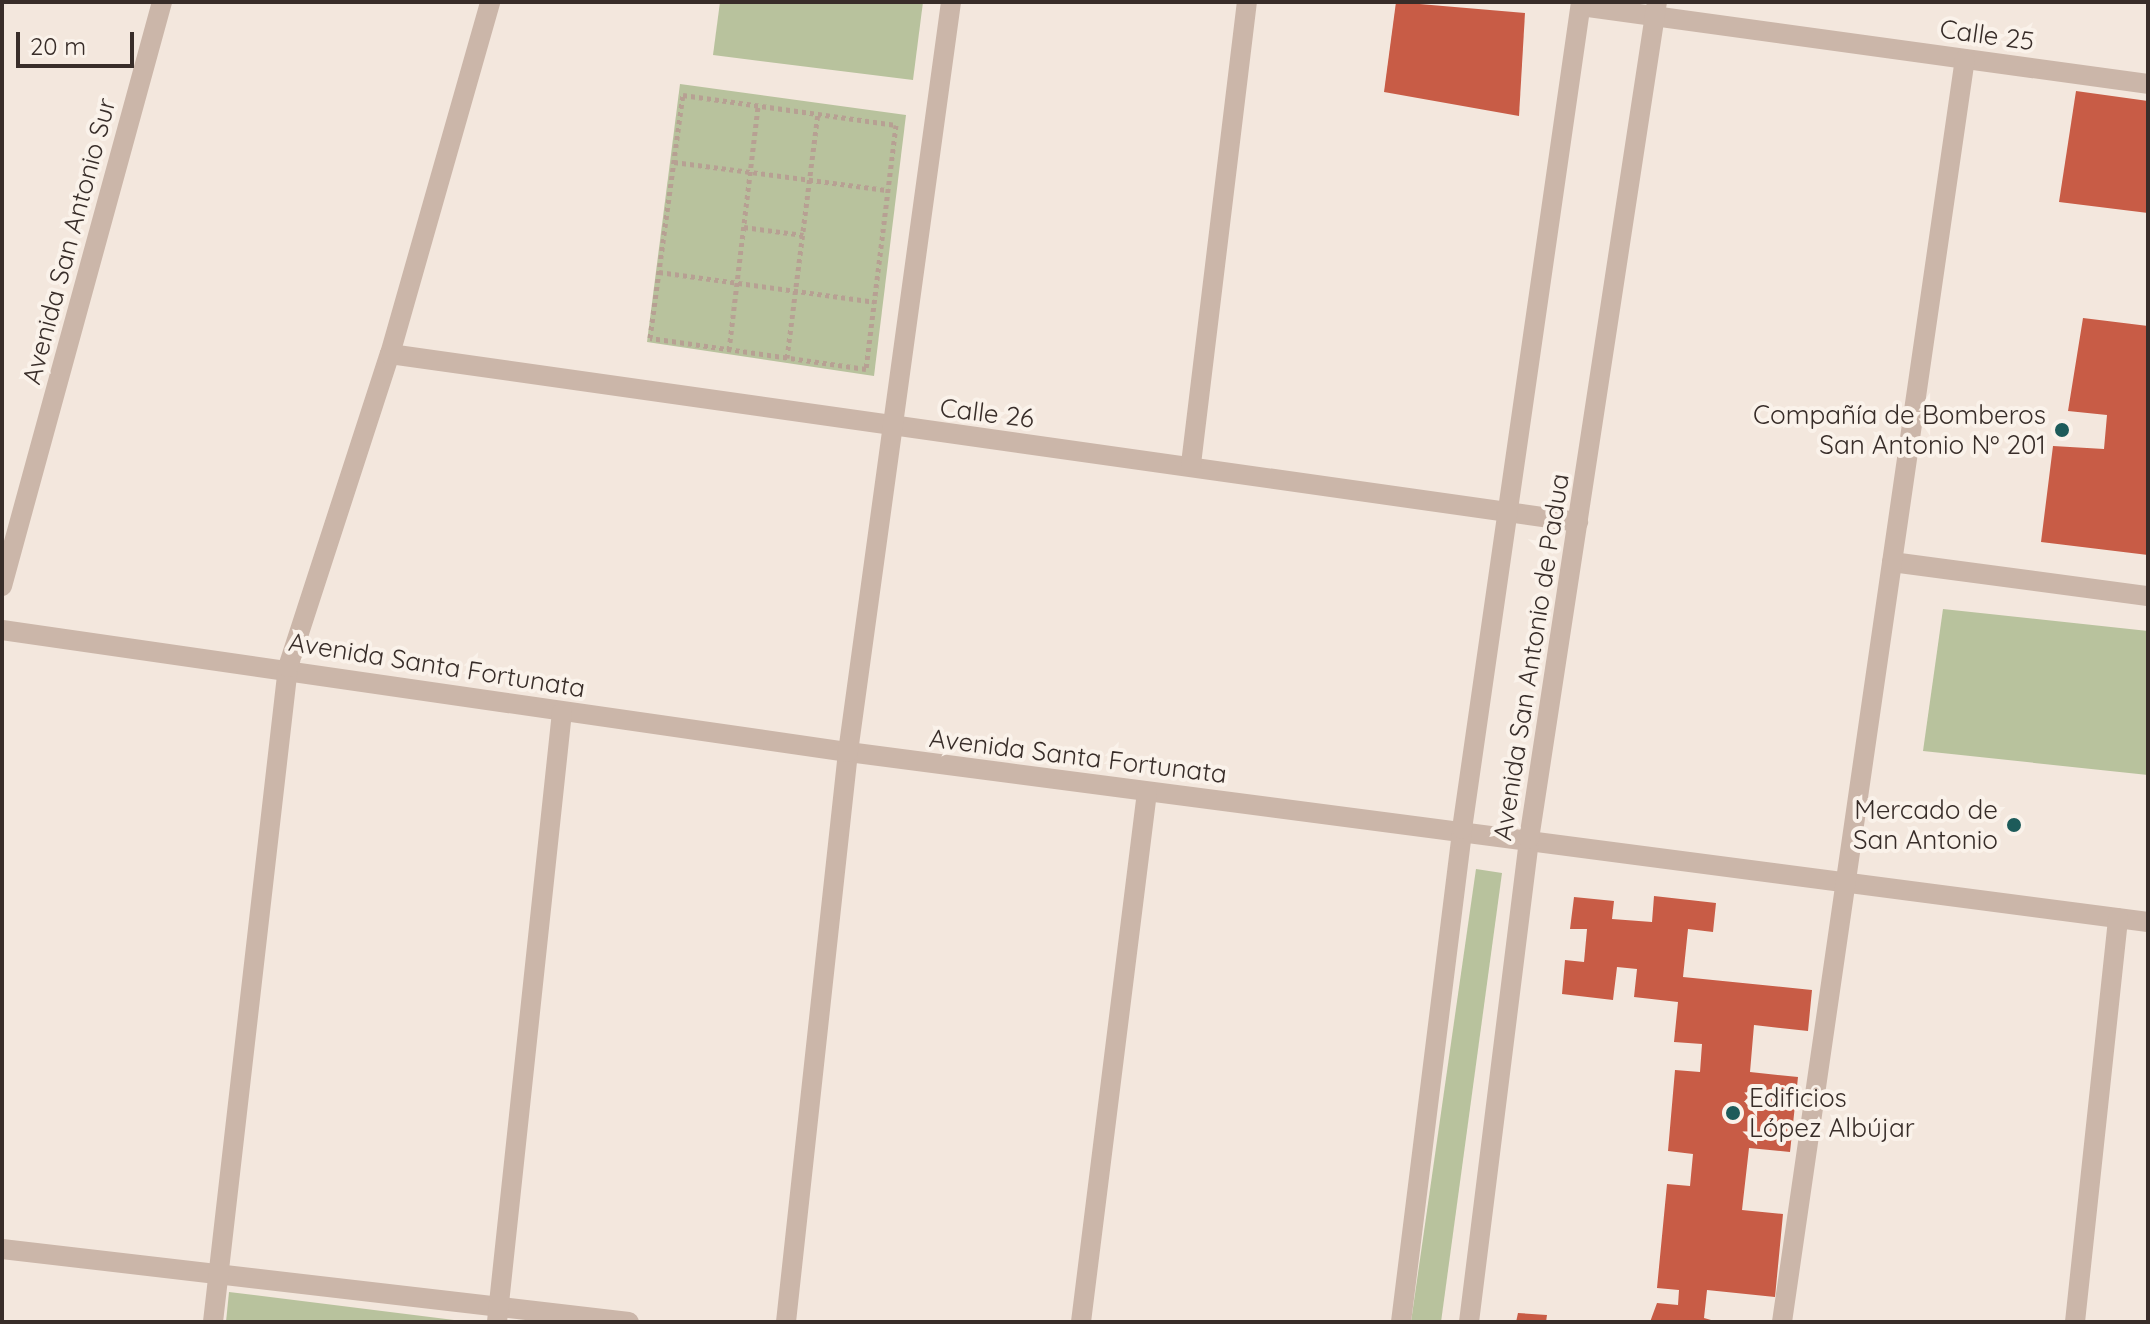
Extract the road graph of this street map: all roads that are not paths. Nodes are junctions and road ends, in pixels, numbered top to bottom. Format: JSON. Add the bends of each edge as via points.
{"nodes":[{"id":1,"x":162,"y":2,"type":"edge"},
{"id":2,"x":490,"y":2,"type":"edge"},
{"id":3,"x":951,"y":2,"type":"edge"},
{"id":4,"x":1247,"y":2,"type":"edge"},
{"id":5,"x":1581,"y":4,"type":"edge"},
{"id":6,"x":1656,"y":8,"type":"edge"},
{"id":7,"x":1965,"y":59,"type":"junction"},
{"id":8,"x":2148,"y":84,"type":"edge"},
{"id":9,"x":390,"y":354,"type":"junction"},
{"id":10,"x":893,"y":427,"type":"junction"},
{"id":11,"x":1191,"y":464,"type":"junction"},
{"id":12,"x":1509,"y":510,"type":"junction"},
{"id":13,"x":1578,"y":522,"type":"junction"},
{"id":14,"x":1892,"y":562,"type":"junction"},
{"id":15,"x":2,"y":586,"type":"edge"},
{"id":16,"x":2148,"y":596,"type":"edge"},
{"id":17,"x":2,"y":630,"type":"edge"},
{"id":18,"x":288,"y":667,"type":"junction"},
{"id":19,"x":562,"y":712,"type":"junction"},
{"id":20,"x":848,"y":752,"type":"junction"},
{"id":21,"x":1147,"y":792,"type":"junction"},
{"id":22,"x":1462,"y":829,"type":"junction"},
{"id":23,"x":1529,"y":839,"type":"junction"},
{"id":24,"x":1840,"y":883,"type":"junction"},
{"id":25,"x":2118,"y":918,"type":"junction"},
{"id":26,"x":2148,"y":922,"type":"edge"},
{"id":27,"x":2,"y":1249,"type":"edge"},
{"id":28,"x":219,"y":1277,"type":"junction"},
{"id":29,"x":498,"y":1315,"type":"edge"},
{"id":30,"x":213,"y":1322,"type":"edge"},
{"id":31,"x":629,"y":1322,"type":"edge"},
{"id":32,"x":786,"y":1322,"type":"edge"},
{"id":33,"x":1081,"y":1322,"type":"edge"},
{"id":34,"x":1401,"y":1322,"type":"edge"},
{"id":35,"x":1469,"y":1322,"type":"edge"},
{"id":36,"x":1782,"y":1322,"type":"edge"},
{"id":37,"x":2075,"y":1322,"type":"edge"}],
"edges":[{"from":1,"to":15,"type":"street","name":"Avenida San Antonio Sur"},
{"from":2,"to":9,"type":"street"},
{"from":3,"to":10,"type":"street"},
{"from":4,"to":11,"type":"street"},
{"from":5,"to":6,"type":"street","name":"Calle 25"},
{"from":5,"to":12,"type":"street","name":"Avenida San Antonio de Padua"},
{"from":6,"to":7,"type":"street","name":"Calle 25"},
{"from":6,"to":13,"type":"street","name":"Avenida San Antonio de Padua"},
{"from":7,"to":8,"type":"street","name":"Calle 25"},
{"from":7,"to":14,"type":"street"},
{"from":9,"to":10,"type":"street","name":"Calle 26"},
{"from":9,"to":18,"type":"street"},
{"from":10,"to":11,"type":"street","name":"Calle 26"},
{"from":10,"to":20,"type":"street"},
{"from":11,"to":12,"type":"street","name":"Calle 26"},
{"from":12,"to":13,"type":"street","name":"Calle 26"},
{"from":12,"to":22,"type":"street","name":"Avenida San Antonio de Padua"},
{"from":13,"to":23,"type":"street","name":"Avenida San Antonio de Padua"},
{"from":14,"to":16,"type":"street"},
{"from":14,"to":24,"type":"street"},
{"from":17,"to":18,"type":"street","name":"Avenida Santa Fortunata"},
{"from":18,"to":19,"type":"street","name":"Avenida Santa Fortunata"},
{"from":18,"to":28,"type":"street"},
{"from":19,"to":20,"type":"street","name":"Avenida Santa Fortunata"},
{"from":19,"to":29,"type":"street"},
{"from":20,"to":21,"type":"street","name":"Avenida Santa Fortunata"},
{"from":20,"to":32,"type":"street"},
{"from":21,"to":22,"type":"street","name":"Avenida Santa Fortunata"},
{"from":21,"to":33,"type":"street"},
{"from":22,"to":23,"type":"street","name":"Avenida Santa Fortunata"},
{"from":22,"to":34,"type":"street","name":"Avenida San Antonio de Padua"},
{"from":23,"to":24,"type":"street","name":"Avenida Santa Fortunata"},
{"from":23,"to":35,"type":"street","name":"Avenida San Antonio de Padua"},
{"from":24,"to":25,"type":"street","name":"Avenida Santa Fortunata"},
{"from":24,"to":36,"type":"street"},
{"from":25,"to":26,"type":"street","name":"Avenida Santa Fortunata"},
{"from":25,"to":37,"type":"street"},
{"from":27,"to":28,"type":"street"},
{"from":28,"to":29,"type":"street"},
{"from":28,"to":30,"type":"street"},
{"from":29,"to":31,"type":"street"}]}
